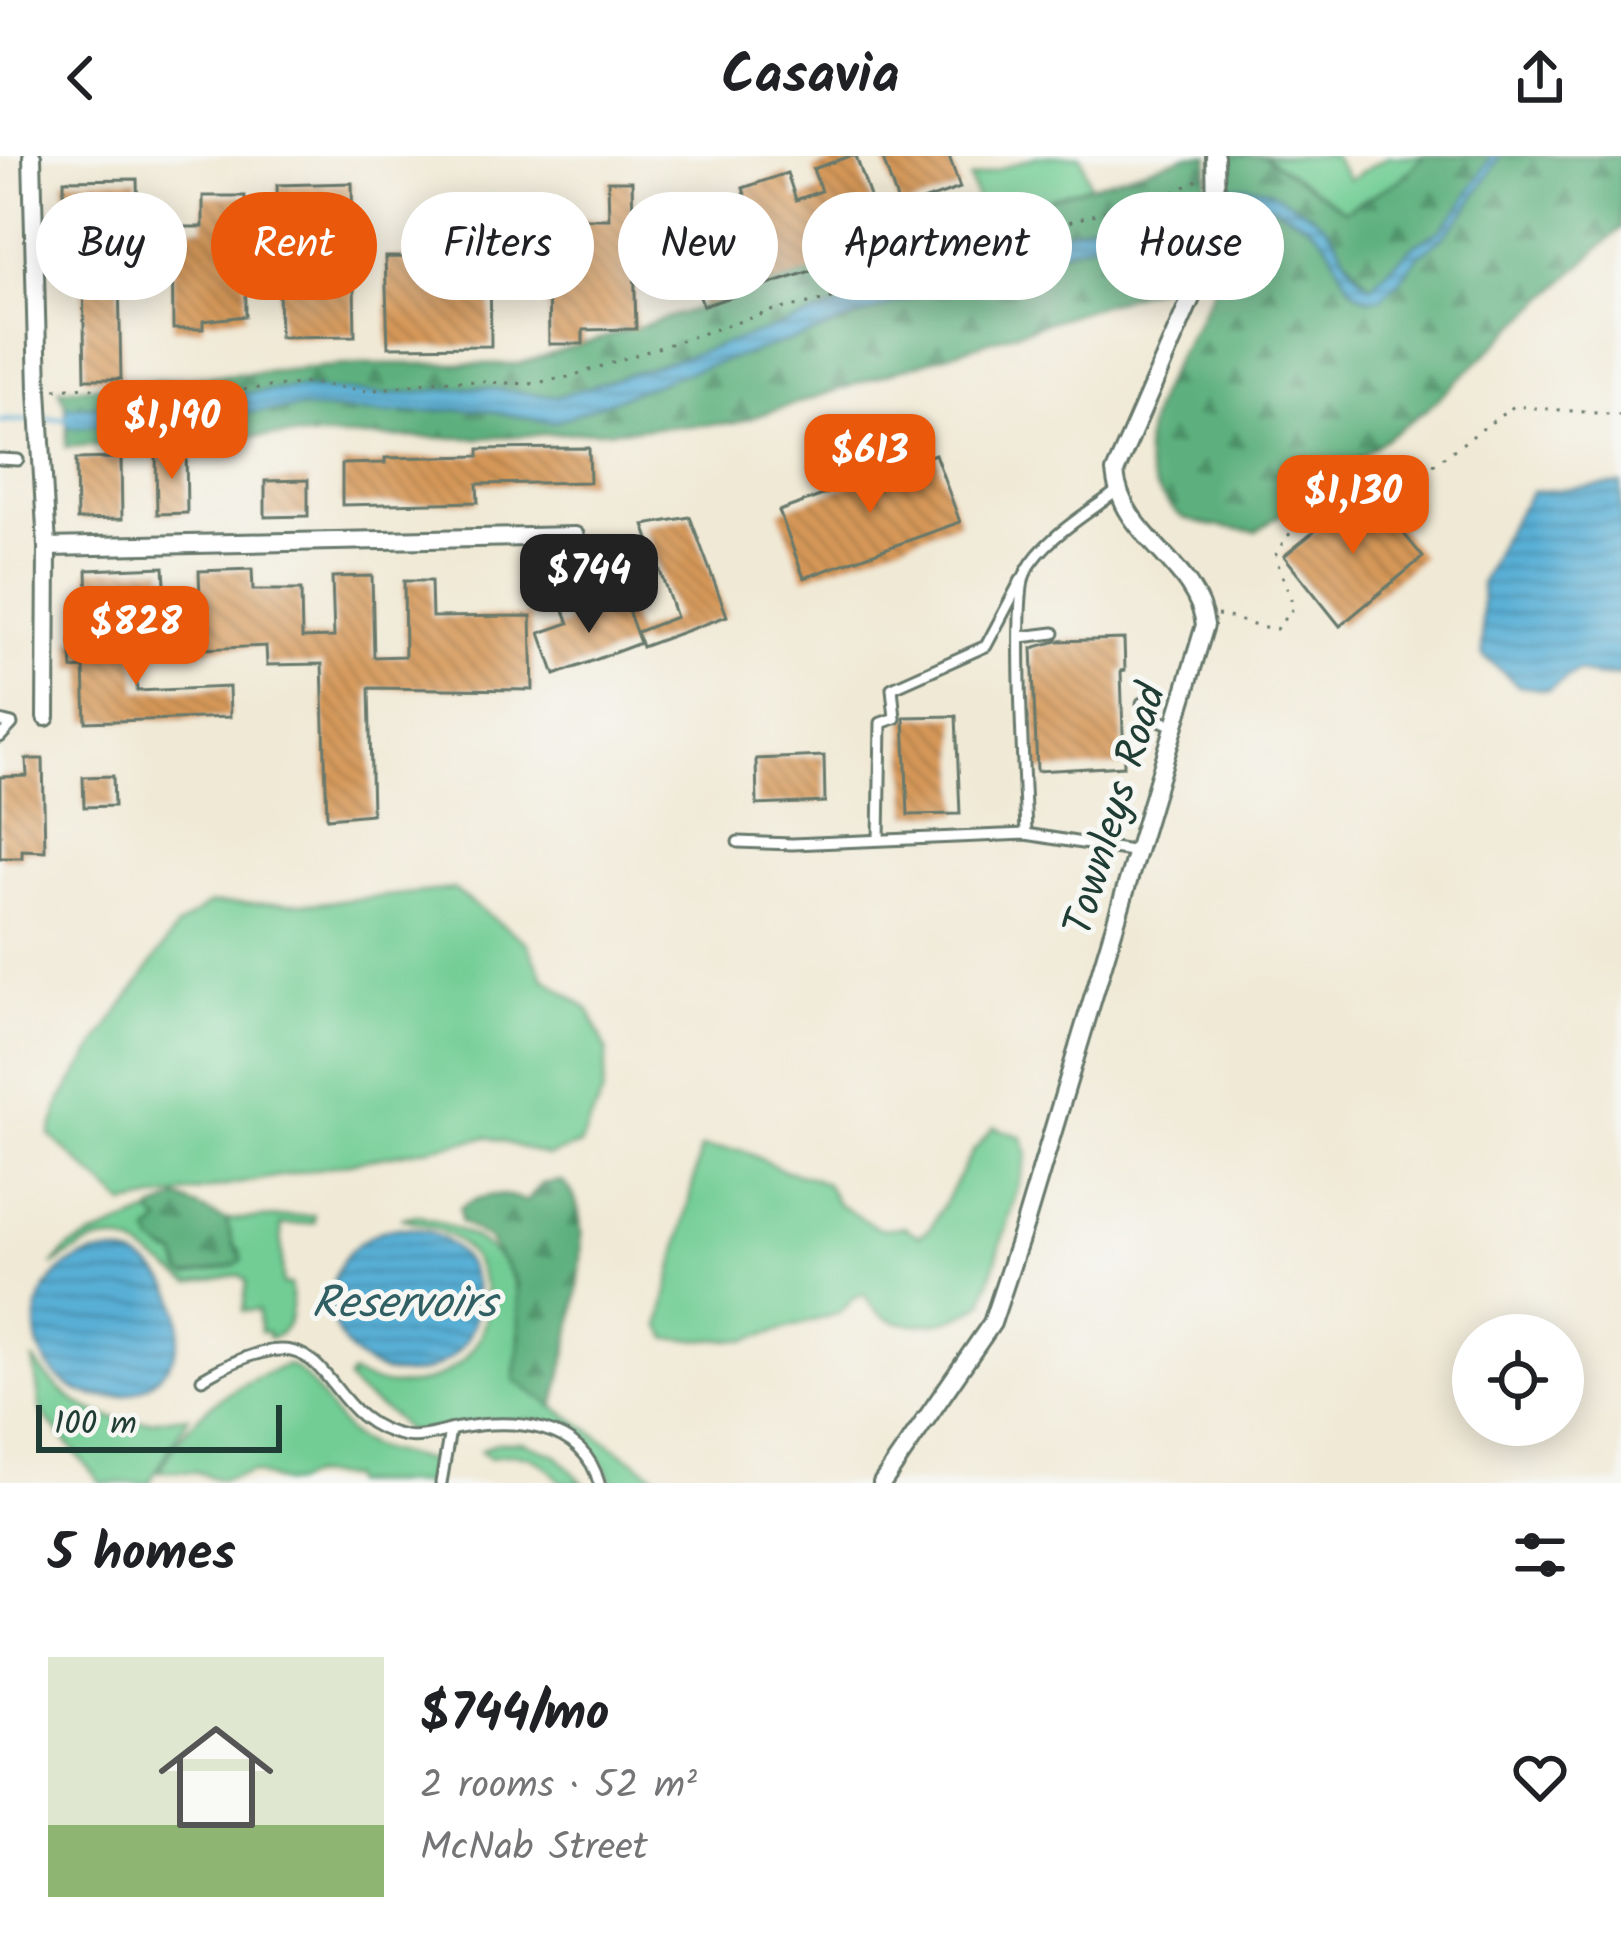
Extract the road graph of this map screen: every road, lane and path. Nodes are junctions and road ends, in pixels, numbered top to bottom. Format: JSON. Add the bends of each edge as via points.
{"nodes":[{"id":1,"x":32,"y":156,"type":"edge"},
{"id":2,"x":1215,"y":171,"type":"edge"},
{"id":3,"x":38,"y":390,"type":"junction"},
{"id":4,"x":1621,"y":415,"type":"edge"},
{"id":5,"x":0,"y":459,"type":"edge"},
{"id":6,"x":18,"y":460,"type":"dead end"},
{"id":7,"x":1117,"y":491,"type":"junction"},
{"id":8,"x":574,"y":536,"type":"dead end"},
{"id":9,"x":46,"y":547,"type":"junction"},
{"id":10,"x":1023,"y":575,"type":"junction"},
{"id":11,"x":1204,"y":614,"type":"junction"},
{"id":12,"x":1054,"y":633,"type":"dead end"},
{"id":13,"x":1021,"y":637,"type":"junction"},
{"id":14,"x":1142,"y":703,"type":"dead end"},
{"id":15,"x":46,"y":717,"type":"dead end"},
{"id":16,"x":0,"y":721,"type":"edge"},
{"id":17,"x":1175,"y":727,"type":"junction"},
{"id":18,"x":0,"y":737,"type":"edge"},
{"id":19,"x":1026,"y":834,"type":"junction"},
{"id":20,"x":879,"y":839,"type":"junction"},
{"id":21,"x":738,"y":842,"type":"dead end"},
{"id":22,"x":1138,"y":852,"type":"junction"},
{"id":23,"x":202,"y":1379,"type":"dead end"},
{"id":24,"x":450,"y":1430,"type":"junction"},
{"id":25,"x":441,"y":1483,"type":"edge"},
{"id":26,"x":599,"y":1483,"type":"edge"},
{"id":27,"x":882,"y":1483,"type":"edge"}],
"edges":[{"from":1,"to":3,"type":"street"},
{"from":2,"to":3,"type":"path","via":[[1179,190],[568,377],[368,391],[310,383],[127,401],[89,387]]},
{"from":2,"to":7,"type":"street","via":[[1208,259],[1129,434]]},
{"from":3,"to":9,"type":"street"},
{"from":4,"to":11,"type":"path","via":[[1514,406],[1422,472],[1366,476],[1286,537],[1275,556],[1294,607],[1276,629]]},
{"from":5,"to":6,"type":"lane"},
{"from":7,"to":10,"type":"lane","via":[[1049,543]]},
{"from":7,"to":11,"type":"street","via":[[1124,510],[1202,600]]},
{"from":8,"to":9,"type":"street"},
{"from":9,"to":15,"type":"street"},
{"from":10,"to":13,"type":"lane"},
{"from":10,"to":20,"type":"lane","via":[[986,646],[892,688],[895,718],[880,723]]},
{"from":11,"to":17,"type":"street","name":"Townleys Road"},
{"from":12,"to":13,"type":"lane"},
{"from":13,"to":19,"type":"lane"},
{"from":14,"to":17,"type":"lane","via":[[1144,713]]},
{"from":16,"to":18,"type":"lane","via":[[12,724]]},
{"from":17,"to":22,"type":"street","name":"Townleys Road"},
{"from":19,"to":20,"type":"lane"},
{"from":19,"to":22,"type":"lane"},
{"from":20,"to":21,"type":"lane"},
{"from":22,"to":27,"type":"street","name":"Townleys Road","via":[[992,1323]]},
{"from":23,"to":24,"type":"lane","via":[[269,1348],[299,1353],[383,1429],[407,1436]]},
{"from":24,"to":25,"type":"lane"},
{"from":24,"to":26,"type":"lane","via":[[538,1426],[574,1442]]}]}
